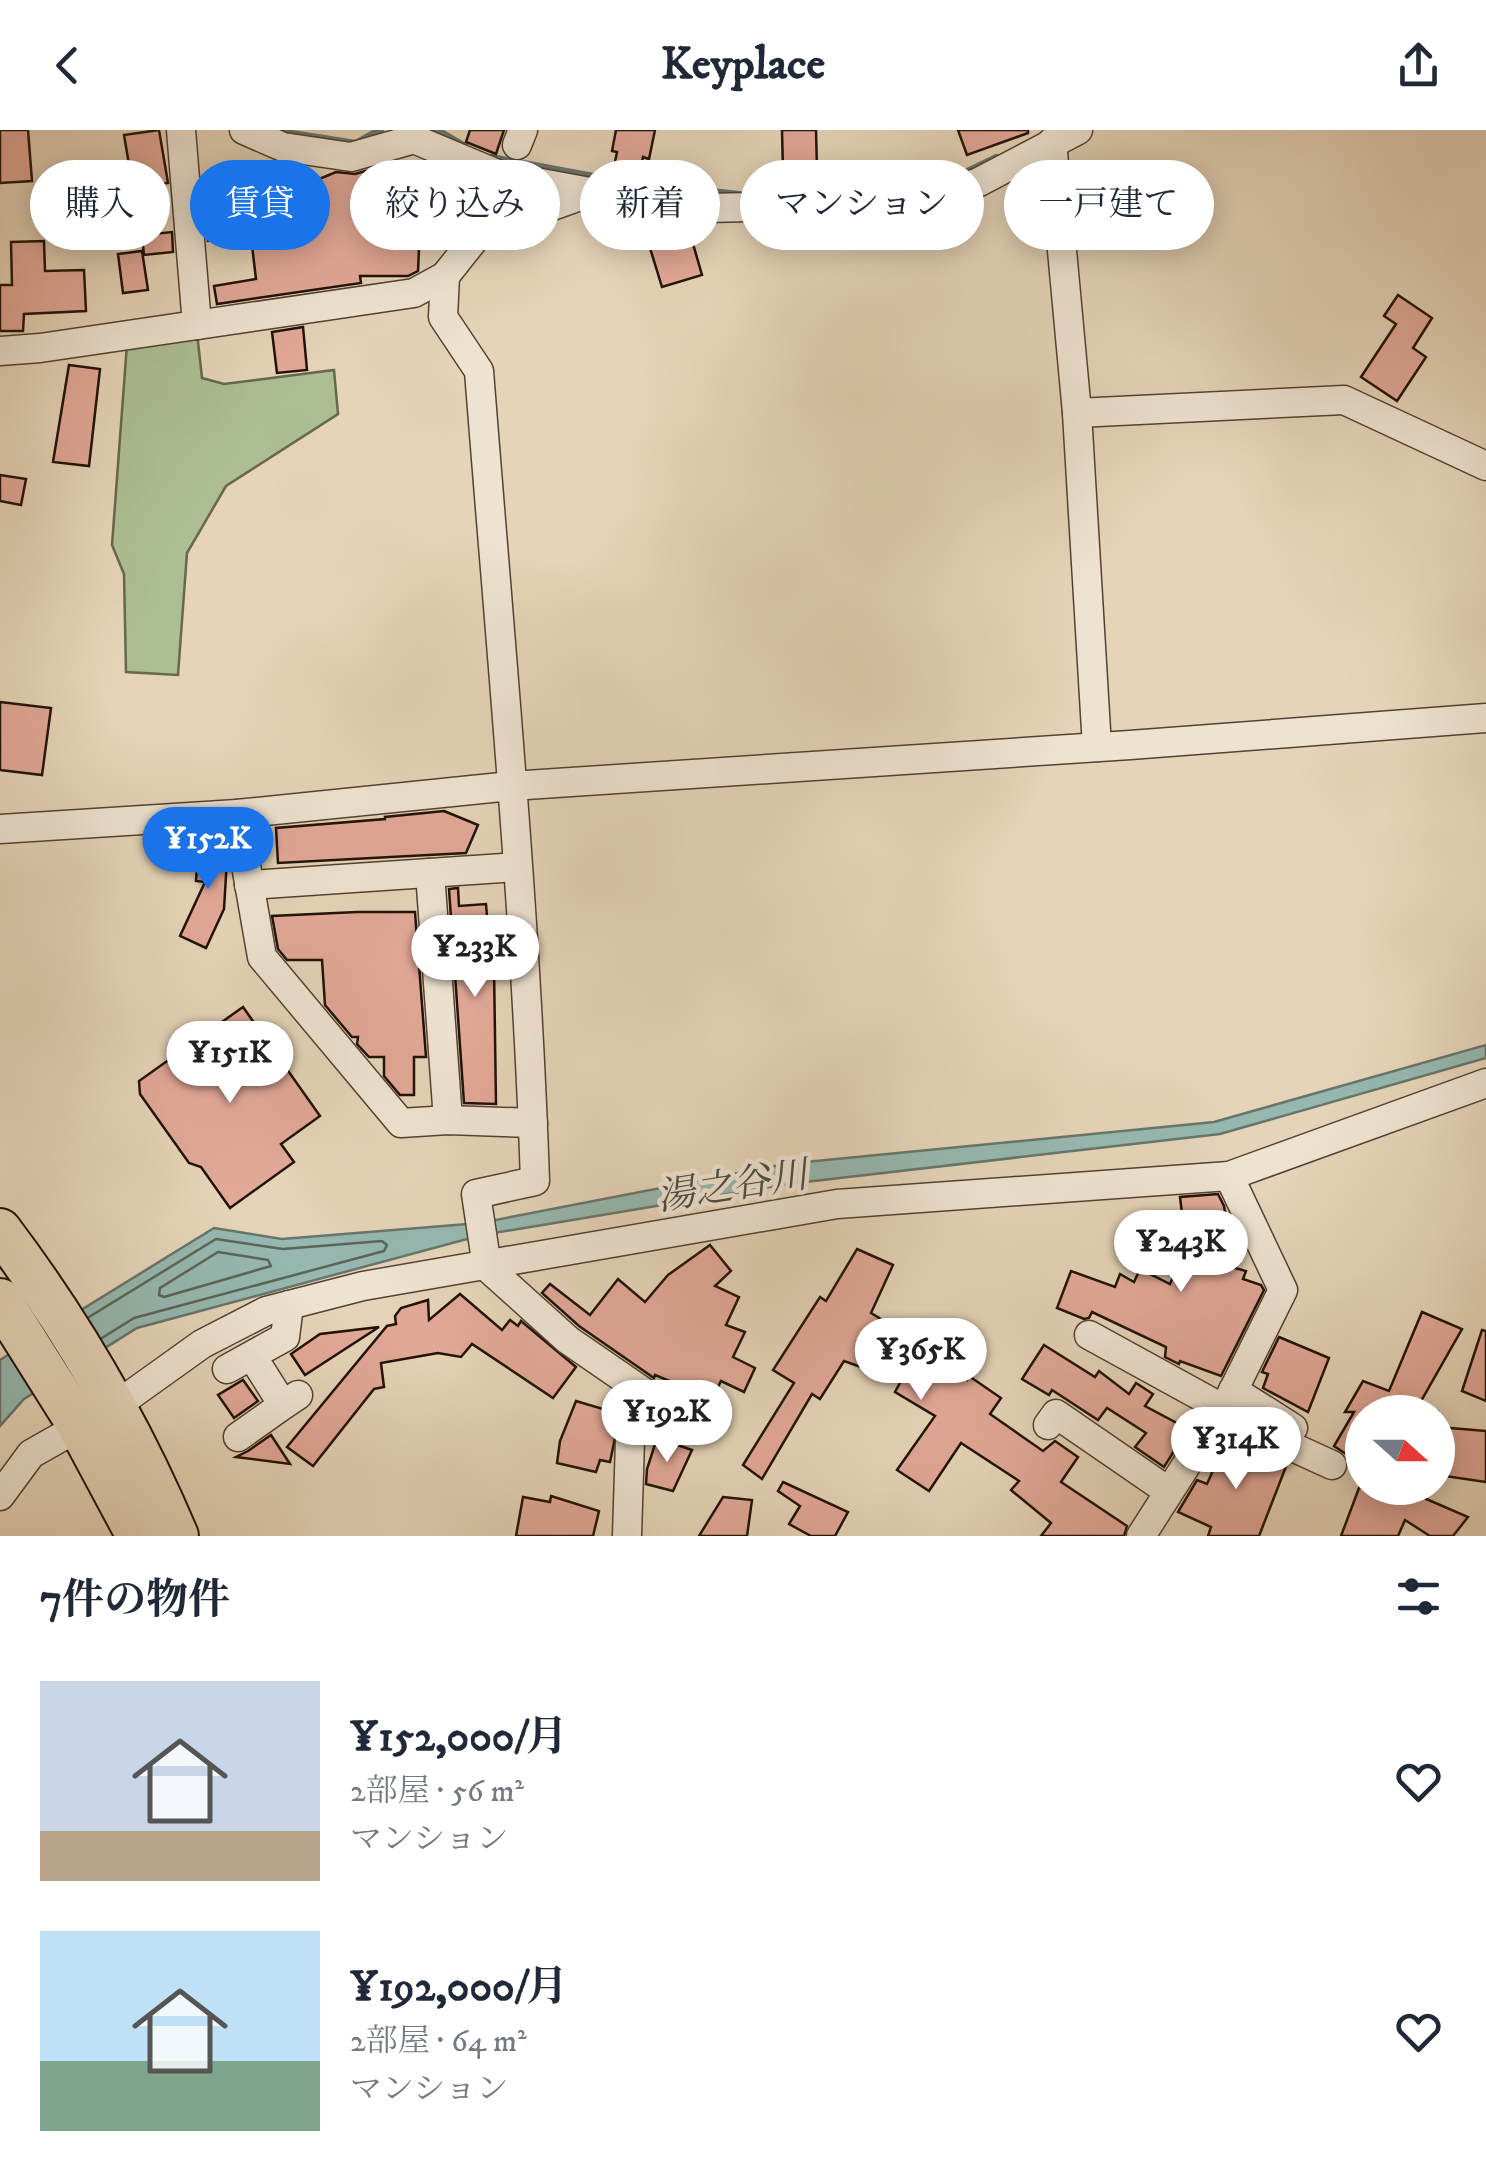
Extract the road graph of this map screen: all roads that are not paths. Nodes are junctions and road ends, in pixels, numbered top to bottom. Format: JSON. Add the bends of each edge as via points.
{"nodes":[{"id":1,"x":180,"y":130,"type":"edge"},
{"id":2,"x":244,"y":130,"type":"edge"},
{"id":3,"x":1078,"y":130,"type":"edge"},
{"id":4,"x":1052,"y":142,"type":"junction"},
{"id":5,"x":512,"y":155,"type":"edge"},
{"id":6,"x":580,"y":187,"type":"edge"},
{"id":7,"x":580,"y":196,"type":"edge"},
{"id":8,"x":720,"y":208,"type":"edge"},
{"id":9,"x":445,"y":276,"type":"junction"},
{"id":10,"x":197,"y":325,"type":"junction"},
{"id":11,"x":0,"y":351,"type":"edge"},
{"id":12,"x":1077,"y":412,"type":"junction"},
{"id":13,"x":1486,"y":466,"type":"edge"},
{"id":14,"x":1486,"y":718,"type":"edge"},
{"id":15,"x":1097,"y":747,"type":"junction"},
{"id":16,"x":512,"y":786,"type":"junction"},
{"id":17,"x":237,"y":814,"type":"junction"},
{"id":18,"x":0,"y":829,"type":"edge"},
{"id":19,"x":516,"y":867,"type":"junction"},
{"id":20,"x":430,"y":872,"type":"junction"},
{"id":21,"x":249,"y":884,"type":"junction"},
{"id":22,"x":1486,"y":1083,"type":"edge"},
{"id":23,"x":448,"y":1120,"type":"junction"},
{"id":24,"x":533,"y":1124,"type":"junction"},
{"id":25,"x":1229,"y":1176,"type":"junction"},
{"id":26,"x":0,"y":1230,"type":"edge"},
{"id":27,"x":486,"y":1267,"type":"junction"},
{"id":28,"x":289,"y":1305,"type":"junction"},
{"id":29,"x":21,"y":1306,"type":"edge"},
{"id":30,"x":1090,"y":1335,"type":"dead end"},
{"id":31,"x":89,"y":1403,"type":"junction"},
{"id":32,"x":1224,"y":1403,"type":"junction"},
{"id":33,"x":1048,"y":1425,"type":"dead end"},
{"id":34,"x":1293,"y":1428,"type":"dead end"},
{"id":35,"x":238,"y":1437,"type":"dead end"},
{"id":36,"x":1332,"y":1465,"type":"dead end"},
{"id":37,"x":1168,"y":1491,"type":"junction"},
{"id":38,"x":0,"y":1496,"type":"edge"},
{"id":39,"x":138,"y":1536,"type":"edge"},
{"id":40,"x":178,"y":1536,"type":"edge"},
{"id":41,"x":628,"y":1536,"type":"edge"},
{"id":42,"x":1141,"y":1536,"type":"edge"}],
"edges":[{"from":1,"to":10,"type":"street"},
{"from":2,"to":5,"type":"street","via":[[283,146],[351,157],[414,139]]},
{"from":3,"to":4,"type":"street"},
{"from":4,"to":8,"type":"street","via":[[979,182],[918,202]]},
{"from":4,"to":12,"type":"street"},
{"from":5,"to":6,"type":"street"},
{"from":7,"to":9,"type":"street","via":[[480,232]]},
{"from":9,"to":10,"type":"street","via":[[414,293]]},
{"from":9,"to":16,"type":"street","via":[[443,317],[479,371]]},
{"from":10,"to":11,"type":"street"},
{"from":12,"to":13,"type":"street","via":[[1344,400]]},
{"from":12,"to":15,"type":"street"},
{"from":14,"to":15,"type":"street"},
{"from":15,"to":16,"type":"street"},
{"from":16,"to":17,"type":"street"},
{"from":16,"to":19,"type":"street"},
{"from":17,"to":18,"type":"street"},
{"from":17,"to":21,"type":"street"},
{"from":19,"to":20,"type":"street"},
{"from":19,"to":24,"type":"street"},
{"from":20,"to":21,"type":"street"},
{"from":20,"to":23,"type":"street"},
{"from":21,"to":23,"type":"street","via":[[262,957],[388,1108],[401,1122]]},
{"from":22,"to":25,"type":"street"},
{"from":23,"to":24,"type":"street"},
{"from":24,"to":27,"type":"street","via":[[535,1181],[476,1194]]},
{"from":25,"to":27,"type":"street","via":[[838,1204]]},
{"from":25,"to":32,"type":"street","via":[[1283,1290]]},
{"from":26,"to":29,"type":"highway"},
{"from":27,"to":28,"type":"street"},
{"from":27,"to":41,"type":"street","via":[[568,1340],[646,1394],[630,1440]]},
{"from":28,"to":31,"type":"street"},
{"from":28,"to":35,"type":"street","via":[[285,1336],[239,1362],[290,1400]]},
{"from":29,"to":31,"type":"highway"},
{"from":30,"to":32,"type":"street"},
{"from":31,"to":38,"type":"street","via":[[31,1454]]},
{"from":31,"to":39,"type":"highway"},
{"from":31,"to":40,"type":"highway","via":[[159,1493]]},
{"from":32,"to":34,"type":"street"},
{"from":32,"to":36,"type":"street"},
{"from":32,"to":37,"type":"street"},
{"from":33,"to":37,"type":"street","via":[[1056,1414]]},
{"from":37,"to":42,"type":"street"}]}
